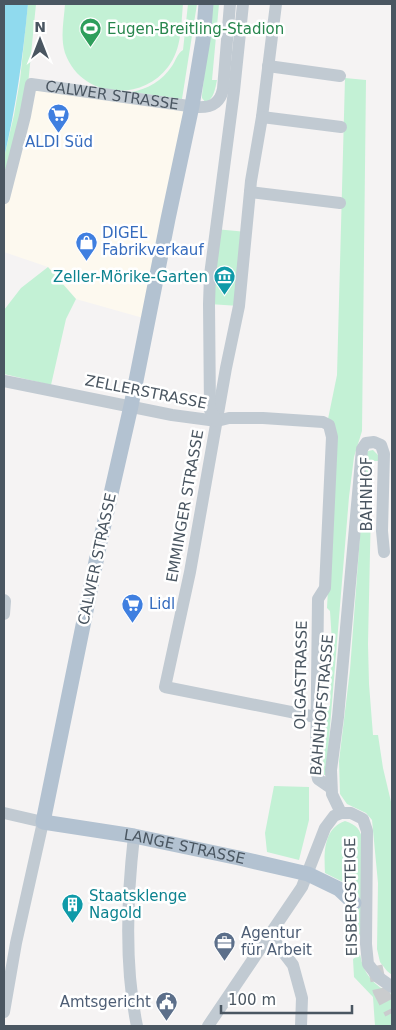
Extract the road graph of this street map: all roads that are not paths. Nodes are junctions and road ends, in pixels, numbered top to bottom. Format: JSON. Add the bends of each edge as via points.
{"nodes":[{"id":1,"x":206,"y":4,"type":"edge"},
{"id":2,"x":230,"y":4,"type":"edge"},
{"id":3,"x":243,"y":4,"type":"edge"},
{"id":4,"x":276,"y":4,"type":"edge"},
{"id":5,"x":268,"y":66,"type":"junction"},
{"id":6,"x":340,"y":76,"type":"dead end"},
{"id":7,"x":192,"y":106,"type":"junction"},
{"id":8,"x":262,"y":118,"type":"junction"},
{"id":9,"x":341,"y":126,"type":"dead end"},
{"id":10,"x":250,"y":192,"type":"junction"},
{"id":11,"x":4,"y":198,"type":"edge"},
{"id":12,"x":340,"y":203,"type":"dead end"},
{"id":13,"x":4,"y":381,"type":"edge"},
{"id":14,"x":131,"y":406,"type":"junction"},
{"id":15,"x":217,"y":421,"type":"junction"},
{"id":16,"x":374,"y":442,"type":"joint"},
{"id":17,"x":384,"y":552,"type":"dead end"},
{"id":18,"x":325,"y":588,"type":"joint"},
{"id":19,"x":4,"y":600,"type":"edge"},
{"id":20,"x":4,"y":614,"type":"edge"},
{"id":21,"x":316,"y":717,"type":"junction"},
{"id":22,"x":331,"y":788,"type":"junction"},
{"id":23,"x":4,"y":813,"type":"edge"},
{"id":24,"x":341,"y":813,"type":"junction"},
{"id":25,"x":43,"y":822,"type":"junction"},
{"id":26,"x":134,"y":836,"type":"junction"},
{"id":27,"x":308,"y":874,"type":"junction"},
{"id":28,"x":354,"y":903,"type":"dead end"},
{"id":29,"x":270,"y":936,"type":"junction"},
{"id":30,"x":392,"y":987,"type":"edge"},
{"id":31,"x":4,"y":1012,"type":"edge"},
{"id":32,"x":138,"y":1026,"type":"edge"},
{"id":33,"x":208,"y":1026,"type":"edge"},
{"id":34,"x":301,"y":1026,"type":"edge"}],
"edges":[{"from":1,"to":7,"type":"main road","name":"CALWER STRASSE"},
{"from":2,"to":7,"type":"street","via":[[222,96],[213,106]]},
{"from":3,"to":15,"type":"street","name":"EMMINGER STRASSE","via":[[210,275],[210,410]]},
{"from":4,"to":5,"type":"street"},
{"from":5,"to":6,"type":"street"},
{"from":5,"to":8,"type":"street"},
{"from":7,"to":11,"type":"street","name":"CALWER STRASSE","via":[[31,84]]},
{"from":7,"to":14,"type":"main road","name":"CALWER STRASSE"},
{"from":8,"to":9,"type":"street"},
{"from":8,"to":10,"type":"street"},
{"from":10,"to":12,"type":"street"},
{"from":10,"to":15,"type":"street","via":[[239,306]]},
{"from":13,"to":14,"type":"street","name":"ZELLERSTRASSE"},
{"from":14,"to":15,"type":"street","name":"ZELLERSTRASSE"},
{"from":14,"to":25,"type":"main road","name":"CALWER STRASSE"},
{"from":15,"to":18,"type":"street","name":"ZELLERSTRASSE","via":[[262,418],[329,425],[332,437]]},
{"from":15,"to":21,"type":"street","name":"EMMINGER STRASSE","via":[[190,572],[165,686]]},
{"from":16,"to":17,"type":"street","name":"BAHNHOF","via":[[381,445],[384,454]]},
{"from":16,"to":22,"type":"street","name":"BAHNHOFSTRASSE","via":[[366,443],[362,449]]},
{"from":18,"to":21,"type":"street","name":"OLGASTRASSE","via":[[318,599]]},
{"from":19,"to":20,"type":"street"},
{"from":21,"to":22,"type":"street","name":"OLGASTRASSE","via":[[316,770],[318,779]]},
{"from":22,"to":24,"type":"street","name":"BAHNHOFSTRASSE"},
{"from":23,"to":25,"type":"street","name":"LANGE STRASSE"},
{"from":24,"to":27,"type":"street","via":[[334,816],[325,828]]},
{"from":24,"to":30,"type":"street","name":"EISBERGSTEIGE","via":[[363,820],[367,831],[368,964]]},
{"from":25,"to":26,"type":"main road","name":"LANGE STRASSE"},
{"from":25,"to":31,"type":"street","name":"CALWER STRASSE"},
{"from":26,"to":27,"type":"main road","name":"LANGE STRASSE"},
{"from":26,"to":32,"type":"street","via":[[129,952]]},
{"from":27,"to":28,"type":"main road","name":"LANGE STRASSE","via":[[339,889]]},
{"from":27,"to":29,"type":"street"},
{"from":29,"to":33,"type":"street"},
{"from":29,"to":34,"type":"street","via":[[293,965],[302,998]]}]}
